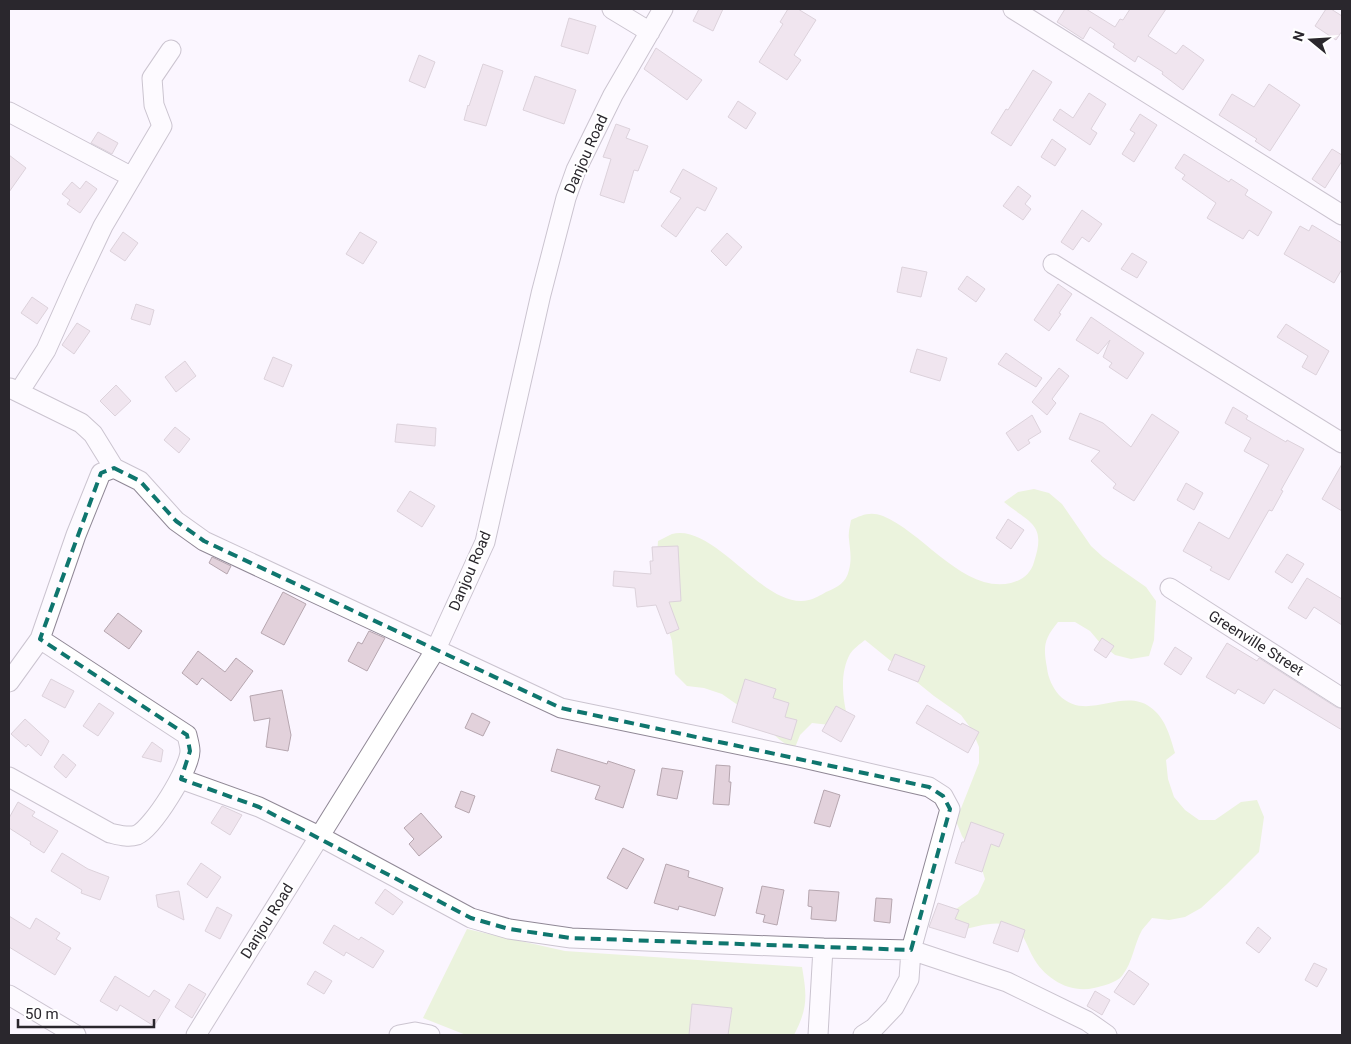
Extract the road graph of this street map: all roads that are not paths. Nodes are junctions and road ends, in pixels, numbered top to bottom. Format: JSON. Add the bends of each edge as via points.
{"nodes":[{"id":1,"x":612,"y":9,"type":"edge"},
{"id":2,"x":663,"y":9,"type":"edge"},
{"id":3,"x":1014,"y":9,"type":"edge"},
{"id":4,"x":650,"y":32,"type":"junction"},
{"id":5,"x":171,"y":50,"type":"dead end"},
{"id":6,"x":9,"y":112,"type":"edge"},
{"id":7,"x":132,"y":177,"type":"junction"},
{"id":8,"x":1342,"y":215,"type":"edge"},
{"id":9,"x":1053,"y":264,"type":"dead end"},
{"id":10,"x":14,"y":390,"type":"edge"},
{"id":11,"x":1342,"y":443,"type":"edge"},
{"id":12,"x":114,"y":468,"type":"junction"},
{"id":13,"x":1170,"y":588,"type":"dead end"},
{"id":14,"x":40,"y":639,"type":"junction"},
{"id":15,"x":436,"y":649,"type":"junction"},
{"id":16,"x":9,"y":682,"type":"edge"},
{"id":17,"x":1342,"y":698,"type":"edge"},
{"id":18,"x":9,"y":777,"type":"edge"},
{"id":19,"x":181,"y":779,"type":"junction"},
{"id":20,"x":319,"y":836,"type":"junction"},
{"id":21,"x":823,"y":948,"type":"junction"},
{"id":22,"x":912,"y":950,"type":"junction"},
{"id":23,"x":9,"y":995,"type":"edge"},
{"id":24,"x":76,"y":1035,"type":"edge"},
{"id":25,"x":196,"y":1035,"type":"edge"},
{"id":26,"x":399,"y":1035,"type":"edge"},
{"id":27,"x":430,"y":1035,"type":"edge"},
{"id":28,"x":818,"y":1035,"type":"edge"},
{"id":29,"x":863,"y":1035,"type":"edge"},
{"id":30,"x":1107,"y":1035,"type":"edge"}],
"edges":[{"from":1,"to":4,"type":"street"},
{"from":2,"to":4,"type":"street","name":"Danjou Road"},
{"from":3,"to":8,"type":"street"},
{"from":4,"to":15,"type":"street","name":"Danjou Road","via":[[613,95],[576,170],[541,294],[485,542]]},
{"from":5,"to":7,"type":"street","via":[[152,78],[154,105],[162,126]]},
{"from":6,"to":7,"type":"street"},
{"from":7,"to":10,"type":"street","via":[[99,234],[46,350]]},
{"from":9,"to":11,"type":"street"},
{"from":10,"to":12,"type":"street","via":[[81,422],[93,434]]},
{"from":12,"to":14,"type":"street","via":[[101,473]]},
{"from":12,"to":15,"type":"street","via":[[140,481],[176,521],[204,541]]},
{"from":13,"to":17,"type":"street","name":"Greenville Street"},
{"from":14,"to":16,"type":"street"},
{"from":14,"to":19,"type":"street","via":[[187,735],[190,751]]},
{"from":15,"to":20,"type":"street","name":"Danjou Road"},
{"from":15,"to":22,"type":"street","via":[[561,708],[929,787],[943,796],[950,809]]},
{"from":18,"to":19,"type":"street","via":[[110,833],[125,836],[138,834],[154,818]]},
{"from":19,"to":20,"type":"street","via":[[259,807]]},
{"from":20,"to":21,"type":"street","via":[[471,918],[509,929],[571,938]]},
{"from":20,"to":25,"type":"street","name":"Danjou Road"},
{"from":21,"to":22,"type":"street"},
{"from":21,"to":28,"type":"street"},
{"from":22,"to":29,"type":"street","via":[[909,979],[894,1007]]},
{"from":22,"to":30,"type":"street","via":[[1007,982],[1087,1021]]},
{"from":23,"to":24,"type":"street"},
{"from":26,"to":27,"type":"street","via":[[415,1032]]}]}
